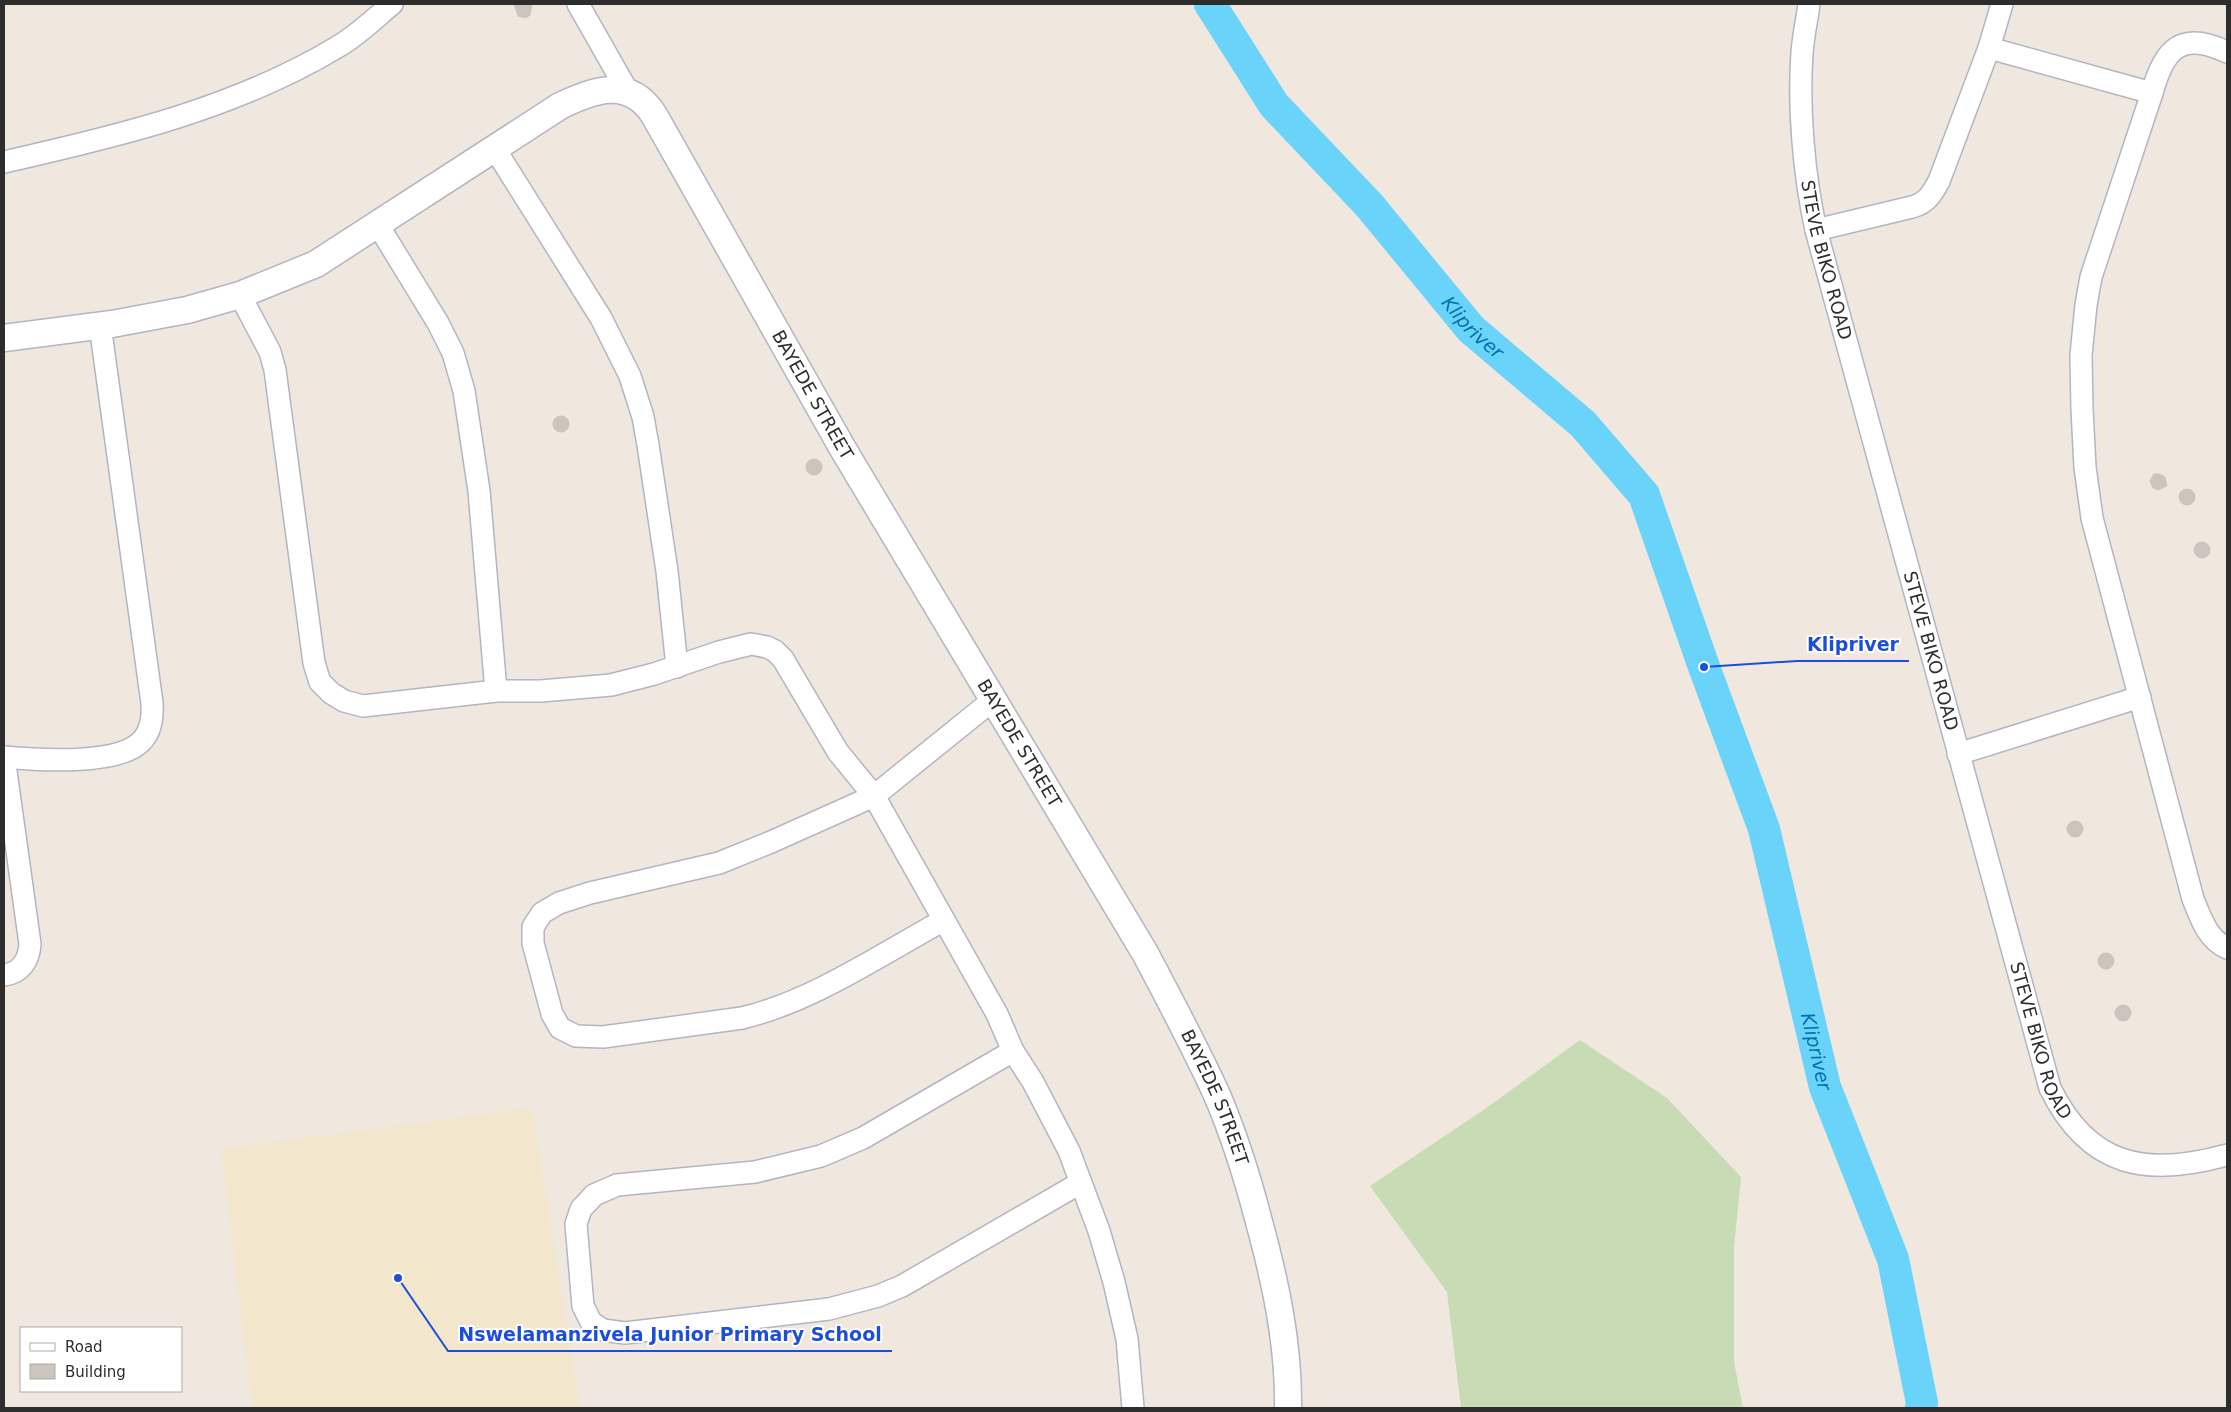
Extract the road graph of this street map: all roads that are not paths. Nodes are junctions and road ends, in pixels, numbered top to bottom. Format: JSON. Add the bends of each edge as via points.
{"nodes":[{"id":1,"x":392,"y":4,"type":"edge"},
{"id":2,"x":578,"y":4,"type":"edge"},
{"id":3,"x":1809,"y":4,"type":"edge"},
{"id":4,"x":2002,"y":4,"type":"edge"},
{"id":5,"x":1989,"y":48,"type":"junction"},
{"id":6,"x":2227,"y":52,"type":"edge"},
{"id":7,"x":628,"y":92,"type":"junction"},
{"id":8,"x":2152,"y":93,"type":"junction"},
{"id":9,"x":495,"y":150,"type":"junction"},
{"id":10,"x":4,"y":162,"type":"edge"},
{"id":11,"x":378,"y":225,"type":"junction"},
{"id":12,"x":1816,"y":230,"type":"junction"},
{"id":13,"x":240,"y":295,"type":"junction"},
{"id":14,"x":100,"y":326,"type":"junction"},
{"id":15,"x":4,"y":338,"type":"edge"},
{"id":16,"x":677,"y":667,"type":"junction"},
{"id":17,"x":496,"y":691,"type":"junction"},
{"id":18,"x":988,"y":693,"type":"junction"},
{"id":19,"x":2140,"y":696,"type":"junction"},
{"id":20,"x":1958,"y":754,"type":"junction"},
{"id":21,"x":4,"y":757,"type":"edge"},
{"id":22,"x":874,"y":796,"type":"junction"},
{"id":23,"x":944,"y":920,"type":"junction"},
{"id":24,"x":2227,"y":948,"type":"edge"},
{"id":25,"x":4,"y":975,"type":"edge"},
{"id":26,"x":1013,"y":1051,"type":"junction"},
{"id":27,"x":2227,"y":1155,"type":"edge"},
{"id":28,"x":1080,"y":1183,"type":"junction"},
{"id":29,"x":1133,"y":1408,"type":"edge"},
{"id":30,"x":1288,"y":1408,"type":"edge"}],
"edges":[{"from":1,"to":10,"type":"street","via":[[341,45],[237,97],[66,148]]},
{"from":2,"to":7,"type":"street"},
{"from":3,"to":12,"type":"street","name":"STEVE BIKO ROAD","via":[[1802,53],[1803,113],[1807,177]]},
{"from":4,"to":5,"type":"street"},
{"from":5,"to":8,"type":"street"},
{"from":5,"to":12,"type":"street","via":[[1939,181],[1928,200],[1921,205]]},
{"from":6,"to":8,"type":"street","via":[[2210,44],[2194,42],[2178,46],[2168,55]]},
{"from":7,"to":9,"type":"street","via":[[604,90],[585,94],[560,106]]},
{"from":7,"to":18,"type":"street","name":"BAYEDE STREET","via":[[642,101],[654,115],[843,449]]},
{"from":8,"to":19,"type":"street","via":[[2091,277],[2081,355],[2085,468],[2092,518]]},
{"from":9,"to":11,"type":"street"},
{"from":9,"to":16,"type":"street","via":[[601,318],[630,376],[648,445]]},
{"from":11,"to":13,"type":"street","via":[[316,264]]},
{"from":11,"to":17,"type":"street","via":[[438,323],[464,391],[479,491]]},
{"from":12,"to":20,"type":"street","name":"STEVE BIKO ROAD"},
{"from":13,"to":14,"type":"street","via":[[187,310]]},
{"from":13,"to":17,"type":"street","via":[[276,370],[314,663],[320,682],[338,697],[363,706]]},
{"from":14,"to":15,"type":"street"},
{"from":14,"to":21,"type":"street","via":[[152,703],[151,728],[136,746],[111,755],[73,760]]},
{"from":16,"to":17,"type":"street","via":[[611,685]]},
{"from":16,"to":22,"type":"street","via":[[751,644],[776,651],[790,669],[838,752]]},
{"from":18,"to":22,"type":"street"},
{"from":18,"to":30,"type":"street","name":"BAYEDE STREET","via":[[1145,953],[1217,1095],[1245,1169],[1272,1269],[1285,1344]]},
{"from":19,"to":20,"type":"street"},
{"from":19,"to":24,"type":"street","via":[[2193,900],[2211,937]]},
{"from":20,"to":27,"type":"street","name":"STEVE BIKO ROAD","via":[[2050,1088],[2069,1122],[2094,1145],[2134,1163],[2175,1165]]},
{"from":21,"to":25,"type":"street","via":[[30,944],[27,961],[15,972]]},
{"from":22,"to":23,"type":"street"},
{"from":22,"to":23,"type":"street","via":[[719,863],[590,894],[559,903],[542,913],[533,927],[533,942],[552,1014],[560,1028],[576,1036],[603,1037],[756,1015],[812,993]]},
{"from":23,"to":26,"type":"street","via":[[997,1014]]},
{"from":26,"to":28,"type":"street","via":[[1069,1151]]},
{"from":26,"to":28,"type":"street","via":[[863,1138],[821,1156],[754,1172],[617,1185],[594,1195],[581,1209],[576,1224],[583,1306],[591,1322],[603,1330],[625,1333],[830,1309],[854,1303],[902,1286]]},
{"from":28,"to":29,"type":"street","via":[[1114,1282],[1127,1339]]}]}
